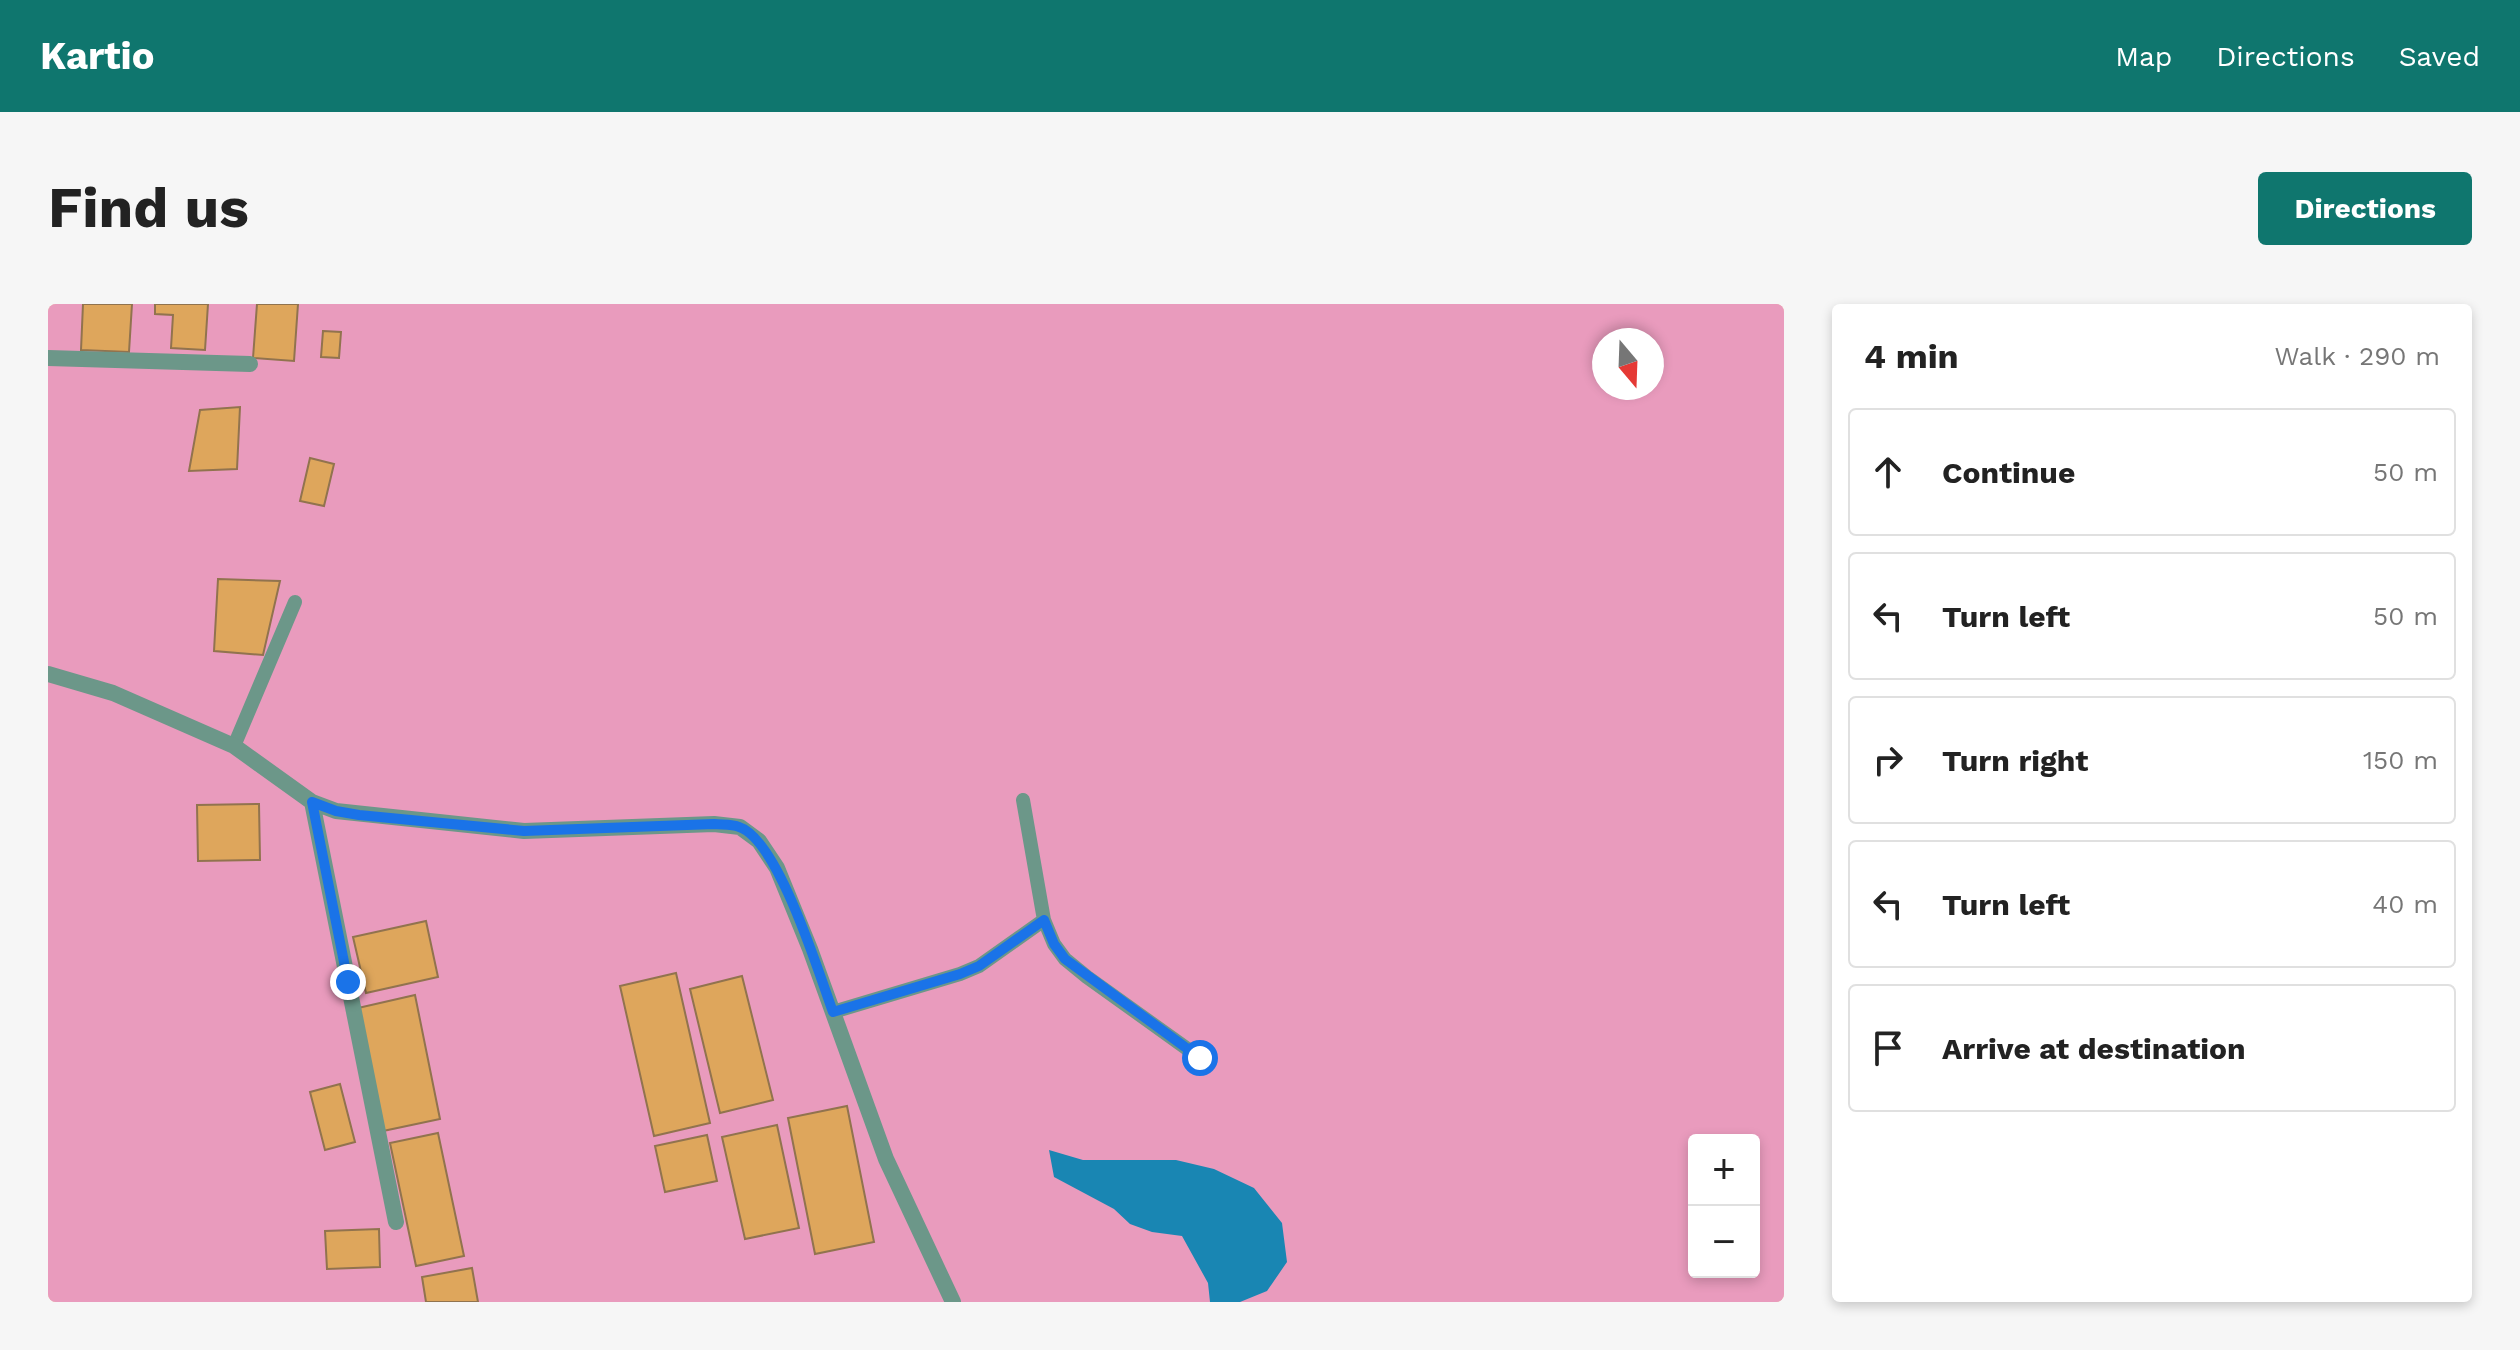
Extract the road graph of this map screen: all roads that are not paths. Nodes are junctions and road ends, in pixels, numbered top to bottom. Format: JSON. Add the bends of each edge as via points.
{"nodes":[{"id":1,"x":48,"y":358,"type":"edge"},
{"id":2,"x":250,"y":364,"type":"dead end"},
{"id":3,"x":295,"y":602,"type":"dead end"},
{"id":4,"x":48,"y":674,"type":"edge"},
{"id":5,"x":234,"y":746,"type":"junction"},
{"id":6,"x":1023,"y":800,"type":"dead end"},
{"id":7,"x":312,"y":802,"type":"junction"},
{"id":8,"x":1044,"y":920,"type":"junction"},
{"id":9,"x":833,"y":1012,"type":"junction"},
{"id":10,"x":1200,"y":1058,"type":"dead end"},
{"id":11,"x":396,"y":1222,"type":"dead end"},
{"id":12,"x":953,"y":1302,"type":"edge"}],
"edges":[{"from":1,"to":2,"type":"street"},
{"from":3,"to":5,"type":"lane"},
{"from":4,"to":5,"type":"street","via":[[113,693]]},
{"from":5,"to":7,"type":"street"},
{"from":6,"to":8,"type":"lane"},
{"from":7,"to":9,"type":"street","via":[[359,815],[524,831],[740,827],[759,841],[777,868]]},
{"from":7,"to":11,"type":"street"},
{"from":8,"to":9,"type":"lane","via":[[979,966]]},
{"from":8,"to":10,"type":"lane","via":[[1065,959]]},
{"from":9,"to":12,"type":"street","via":[[886,1159]]}]}
